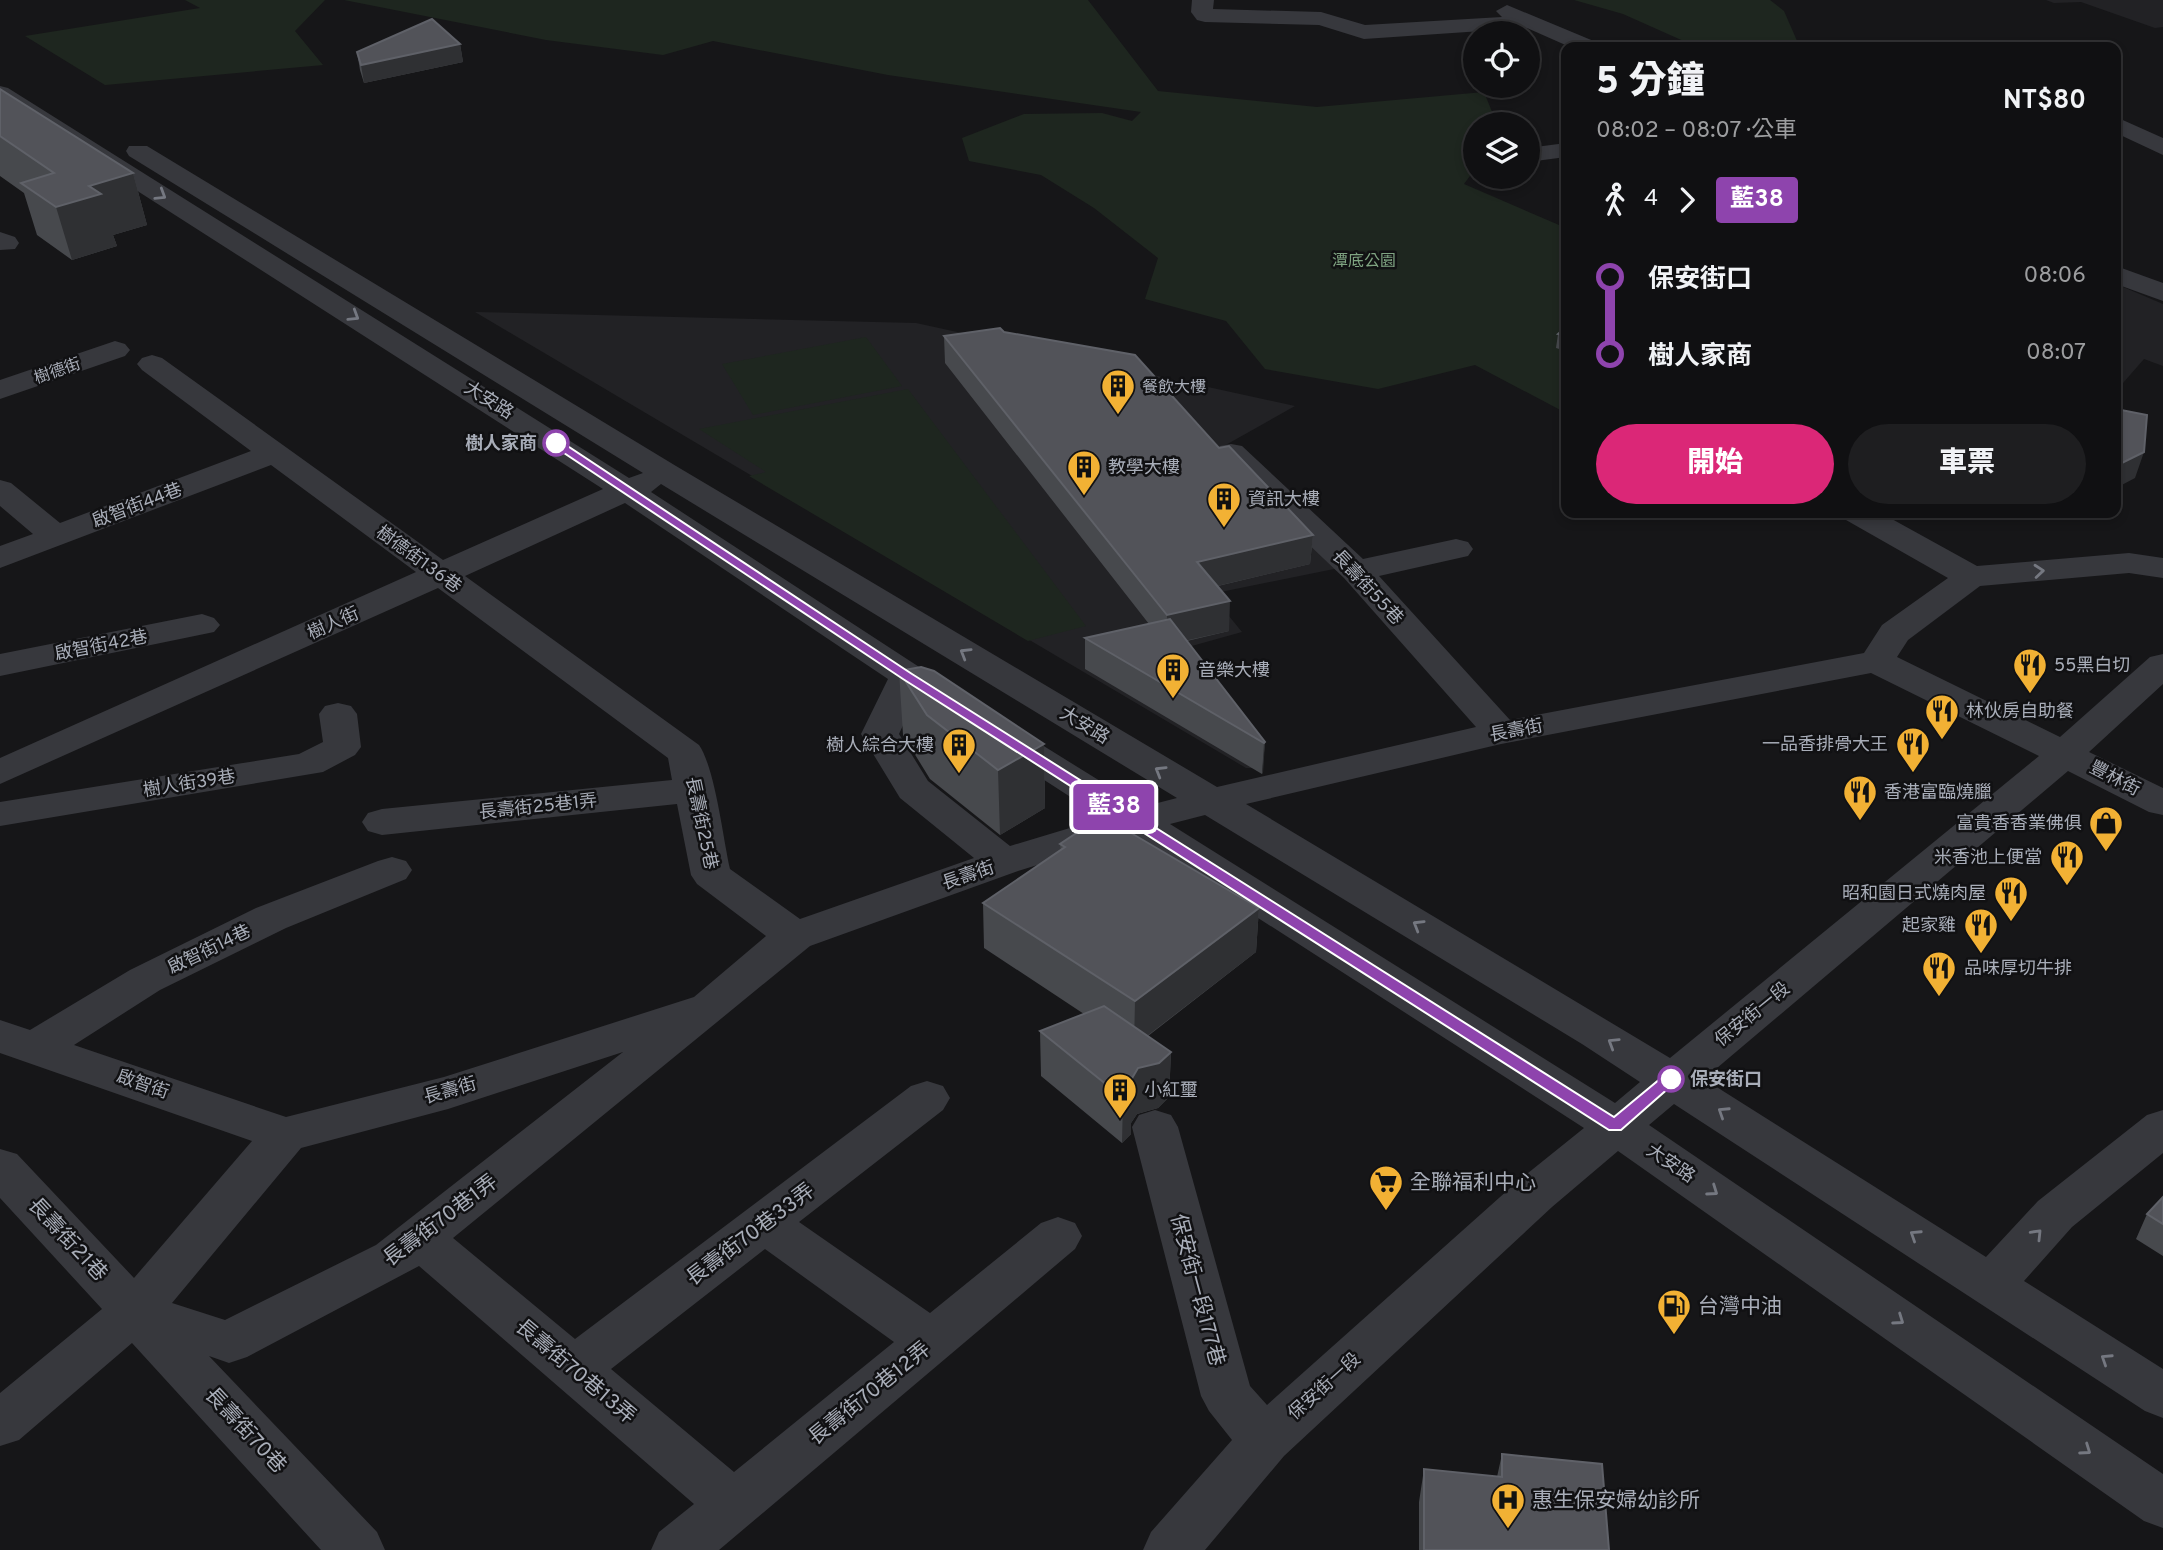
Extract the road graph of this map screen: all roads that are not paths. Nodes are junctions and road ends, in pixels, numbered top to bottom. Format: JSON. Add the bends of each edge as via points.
{"nodes":[{"id":1,"x":1203,"y":0,"type":"edge"},
{"id":2,"x":1491,"y":0,"type":"edge"},
{"id":3,"x":1532,"y":21,"type":"edge"},
{"id":4,"x":1540,"y":25,"type":"edge"},
{"id":5,"x":1463,"y":26,"type":"edge"},
{"id":6,"x":1577,"y":42,"type":"edge"},
{"id":7,"x":0,"y":65,"type":"edge"},
{"id":8,"x":9,"y":107,"type":"edge"},
{"id":9,"x":2121,"y":126,"type":"edge"},
{"id":10,"x":2162,"y":146,"type":"edge"},
{"id":11,"x":1561,"y":155,"type":"edge"},
{"id":12,"x":1547,"y":168,"type":"edge"},
{"id":13,"x":2121,"y":277,"type":"edge"},
{"id":14,"x":2163,"y":293,"type":"edge"},
{"id":15,"x":115,"y":350,"type":"dead end"},
{"id":16,"x":152,"y":364,"type":"dead end"},
{"id":17,"x":0,"y":390,"type":"edge"},
{"id":18,"x":1227,"y":449,"type":"edge"},
{"id":19,"x":274,"y":453,"type":"junction"},
{"id":20,"x":665,"y":472,"type":"junction"},
{"id":21,"x":0,"y":490,"type":"edge"},
{"id":22,"x":629,"y":491,"type":"junction"},
{"id":23,"x":1866,"y":518,"type":"edge"},
{"id":24,"x":55,"y":536,"type":"junction"},
{"id":25,"x":1455,"y":549,"type":"dead end"},
{"id":26,"x":0,"y":558,"type":"edge"},
{"id":27,"x":2163,"y":568,"type":"edge"},
{"id":28,"x":1356,"y":571,"type":"junction"},
{"id":29,"x":441,"y":575,"type":"junction"},
{"id":30,"x":1971,"y":577,"type":"junction"},
{"id":31,"x":202,"y":625,"type":"dead end"},
{"id":32,"x":1876,"y":661,"type":"junction"},
{"id":33,"x":2163,"y":665,"type":"edge"},
{"id":34,"x":0,"y":666,"type":"edge"},
{"id":35,"x":908,"y":676,"type":"junction"},
{"id":36,"x":338,"y":713,"type":"dead end"},
{"id":37,"x":1501,"y":733,"type":"junction"},
{"id":38,"x":2066,"y":753,"type":"junction"},
{"id":39,"x":0,"y":772,"type":"edge"},
{"id":40,"x":691,"y":772,"type":"junction"},
{"id":41,"x":1210,"y":801,"type":"junction"},
{"id":42,"x":2163,"y":803,"type":"edge"},
{"id":43,"x":0,"y":814,"type":"edge"},
{"id":44,"x":1136,"y":821,"type":"junction"},
{"id":45,"x":382,"y":822,"type":"dead end"},
{"id":46,"x":1004,"y":862,"type":"junction"},
{"id":47,"x":392,"y":870,"type":"dead end"},
{"id":48,"x":795,"y":936,"type":"junction"},
{"id":49,"x":709,"y":1008,"type":"junction"},
{"id":50,"x":18,"y":1042,"type":"edge"},
{"id":51,"x":1671,"y":1079,"type":"junction"},
{"id":52,"x":927,"y":1098,"type":"dead end"},
{"id":53,"x":1615,"y":1125,"type":"junction"},
{"id":54,"x":1155,"y":1127,"type":"dead end"},
{"id":55,"x":2163,"y":1127,"type":"edge"},
{"id":56,"x":285,"y":1135,"type":"junction"},
{"id":57,"x":0,"y":1167,"type":"edge"},
{"id":58,"x":764,"y":1223,"type":"junction"},
{"id":59,"x":1058,"y":1236,"type":"dead end"},
{"id":60,"x":420,"y":1238,"type":"junction"},
{"id":61,"x":1991,"y":1284,"type":"junction"},
{"id":62,"x":135,"y":1311,"type":"junction"},
{"id":63,"x":932,"y":1341,"type":"junction"},
{"id":64,"x":573,"y":1369,"type":"junction"},
{"id":65,"x":2163,"y":1396,"type":"edge"},
{"id":66,"x":0,"y":1424,"type":"edge"},
{"id":67,"x":1265,"y":1440,"type":"junction"},
{"id":68,"x":733,"y":1504,"type":"junction"},
{"id":69,"x":2163,"y":1504,"type":"edge"},
{"id":70,"x":1177,"y":1545,"type":"edge"},
{"id":71,"x":343,"y":1546,"type":"edge"},
{"id":72,"x":680,"y":1550,"type":"edge"}],
"edges":[{"from":1,"to":5,"type":"street","via":[[1206,15],[1321,19],[1364,32]]},
{"from":2,"to":3,"type":"street"},
{"from":4,"to":6,"type":"street"},
{"from":7,"to":20,"type":"street","name":"大安路"},
{"from":8,"to":22,"type":"street","name":"大安路","one_way":true},
{"from":9,"to":10,"type":"street"},
{"from":11,"to":12,"type":"street"},
{"from":13,"to":14,"type":"street"},
{"from":15,"to":17,"type":"street","name":"樹德街"},
{"from":16,"to":19,"type":"street","name":"樹德街136巷"},
{"from":18,"to":28,"type":"street","name":"長壽街55巷"},
{"from":19,"to":24,"type":"street","name":"啟智街44巷"},
{"from":19,"to":29,"type":"street","name":"樹德街136巷"},
{"from":20,"to":22,"type":"street","name":"樹人街"},
{"from":41,"to":20,"type":"street","name":"大安路","one_way":true},
{"from":21,"to":24,"type":"street"},
{"from":22,"to":29,"type":"street","name":"樹人街"},
{"from":22,"to":35,"type":"street","name":"大安路"},
{"from":23,"to":30,"type":"street"},
{"from":24,"to":26,"type":"street","name":"啟智街44巷"},
{"from":25,"to":28,"type":"street"},
{"from":30,"to":27,"type":"street","one_way":true,"via":[[2129,563]]},
{"from":28,"to":37,"type":"street","name":"長壽街55巷"},
{"from":29,"to":39,"type":"street","name":"樹人街"},
{"from":29,"to":40,"type":"street","name":"樹德街136巷"},
{"from":30,"to":32,"type":"street","via":[[1895,633]]},
{"from":31,"to":34,"type":"street","name":"啟智街42巷"},
{"from":32,"to":37,"type":"street","name":"長壽街"},
{"from":32,"to":38,"type":"street"},
{"from":33,"to":38,"type":"street","name":"保安街一段"},
{"from":35,"to":44,"type":"street","name":"大安路"},
{"from":35,"to":46,"type":"street","via":[[880,734],[914,789]]},
{"from":36,"to":43,"type":"street","name":"樹人街39巷","via":[[342,747],[309,764]]},
{"from":37,"to":41,"type":"street","name":"長壽街"},
{"from":38,"to":42,"type":"street","name":"豐林街"},
{"from":38,"to":51,"type":"street","name":"保安街一段"},
{"from":40,"to":45,"type":"street","name":"長壽街25巷1弄"},
{"from":40,"to":48,"type":"street","name":"長壽街25巷","via":[[710,875]]},
{"from":41,"to":44,"type":"street","name":"長壽街"},
{"from":51,"to":41,"type":"street","name":"大安路","one_way":true},
{"from":44,"to":46,"type":"street","name":"長壽街"},
{"from":44,"to":53,"type":"street","name":"大安路"},
{"from":46,"to":48,"type":"street","name":"長壽街"},
{"from":47,"to":50,"type":"street","name":"啟智街14巷","via":[[271,918]]},
{"from":48,"to":49,"type":"street","name":"長壽街"},
{"from":49,"to":56,"type":"street","name":"長壽街","via":[[448,1092]]},
{"from":49,"to":60,"type":"street","name":"長壽街70巷1弄"},
{"from":50,"to":56,"type":"street","name":"啟智街"},
{"from":51,"to":53,"type":"street","name":"保安街一段"},
{"from":61,"to":51,"type":"street","name":"大安路","one_way":true},
{"from":52,"to":58,"type":"street","name":"長壽街70巷33弄"},
{"from":53,"to":67,"type":"street","name":"保安街一段"},
{"from":53,"to":69,"type":"street","name":"大安路","one_way":true},
{"from":54,"to":67,"type":"street","name":"保安街一段177巷","via":[[1227,1396]]},
{"from":61,"to":55,"type":"street","one_way":true,"via":[[2055,1214]]},
{"from":56,"to":62,"type":"street"},
{"from":57,"to":62,"type":"street","name":"長壽街21巷"},
{"from":58,"to":63,"type":"street"},
{"from":58,"to":64,"type":"street","name":"長壽街70巷33弄"},
{"from":59,"to":63,"type":"street","name":"長壽街70巷12弄"},
{"from":60,"to":62,"type":"street","name":"長壽街70巷1弄","via":[[393,1259],[229,1342]]},
{"from":60,"to":64,"type":"street","name":"長壽街70巷13弄"},
{"from":65,"to":61,"type":"street","name":"大安路","one_way":true},
{"from":62,"to":66,"type":"street"},
{"from":62,"to":71,"type":"street","name":"長壽街70巷"},
{"from":63,"to":68,"type":"street","name":"長壽街70巷12弄"},
{"from":64,"to":68,"type":"street","name":"長壽街70巷13弄"},
{"from":67,"to":70,"type":"street","name":"保安街一段"},
{"from":68,"to":72,"type":"street","name":"長壽街70巷12弄"}]}
